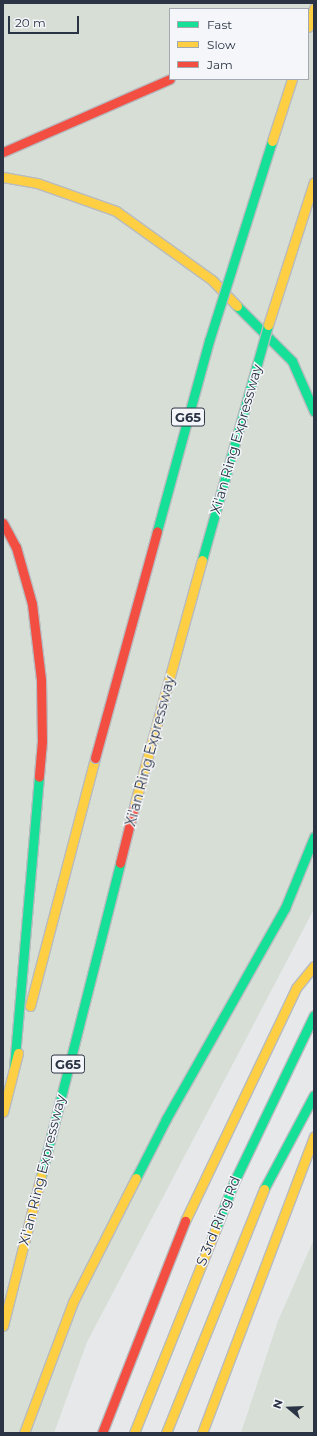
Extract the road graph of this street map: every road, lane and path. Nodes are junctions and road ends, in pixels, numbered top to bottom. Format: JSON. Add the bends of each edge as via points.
{"nodes":[{"id":1,"x":314,"y":8,"type":"edge"},
{"id":2,"x":309,"y":24,"type":"edge"},
{"id":3,"x":169,"y":79,"type":"edge"},
{"id":4,"x":292,"y":80,"type":"edge"},
{"id":5,"x":3,"y":152,"type":"edge"},
{"id":6,"x":3,"y":177,"type":"edge"},
{"id":7,"x":314,"y":182,"type":"edge"},
{"id":8,"x":314,"y":411,"type":"edge"},
{"id":9,"x":3,"y":523,"type":"edge"},
{"id":10,"x":314,"y":837,"type":"edge"},
{"id":11,"x":314,"y":966,"type":"edge"},
{"id":12,"x":314,"y":1014,"type":"edge"},
{"id":13,"x":14,"y":1068,"type":"junction"},
{"id":14,"x":314,"y":1095,"type":"edge"},
{"id":15,"x":3,"y":1112,"type":"edge"},
{"id":16,"x":314,"y":1136,"type":"edge"},
{"id":17,"x":3,"y":1326,"type":"edge"},
{"id":18,"x":24,"y":1433,"type":"edge"},
{"id":19,"x":102,"y":1433,"type":"edge"},
{"id":20,"x":134,"y":1433,"type":"edge"},
{"id":21,"x":166,"y":1433,"type":"edge"},
{"id":22,"x":202,"y":1433,"type":"edge"}],
"edges":[{"from":1,"to":2,"type":"highway","bridge":true},
{"from":3,"to":5,"type":"highway"},
{"from":4,"to":13,"type":"highway","number":"G65","bridge":true,"via":[[209,341]]},
{"from":6,"to":8,"type":"highway","bridge":true,"via":[[37,183],[116,212],[212,280],[292,361]]},
{"from":7,"to":17,"type":"highway","name":"Xi'an Ring Expressway","number":"G65","bridge":true,"via":[[259,354],[135,803]]},
{"from":9,"to":13,"type":"highway","via":[[16,547],[32,604],[41,680],[42,741]]},
{"from":10,"to":18,"type":"highway","via":[[285,908],[166,1119],[72,1302]]},
{"from":11,"to":19,"type":"highway","via":[[296,988],[183,1225]]},
{"from":12,"to":20,"type":"highway","name":"S 3rd Ring Rd","via":[[234,1182]]},
{"from":13,"to":15,"type":"highway","number":"G65"},
{"from":14,"to":21,"type":"highway","via":[[262,1193]]},
{"from":16,"to":22,"type":"highway"}]}
